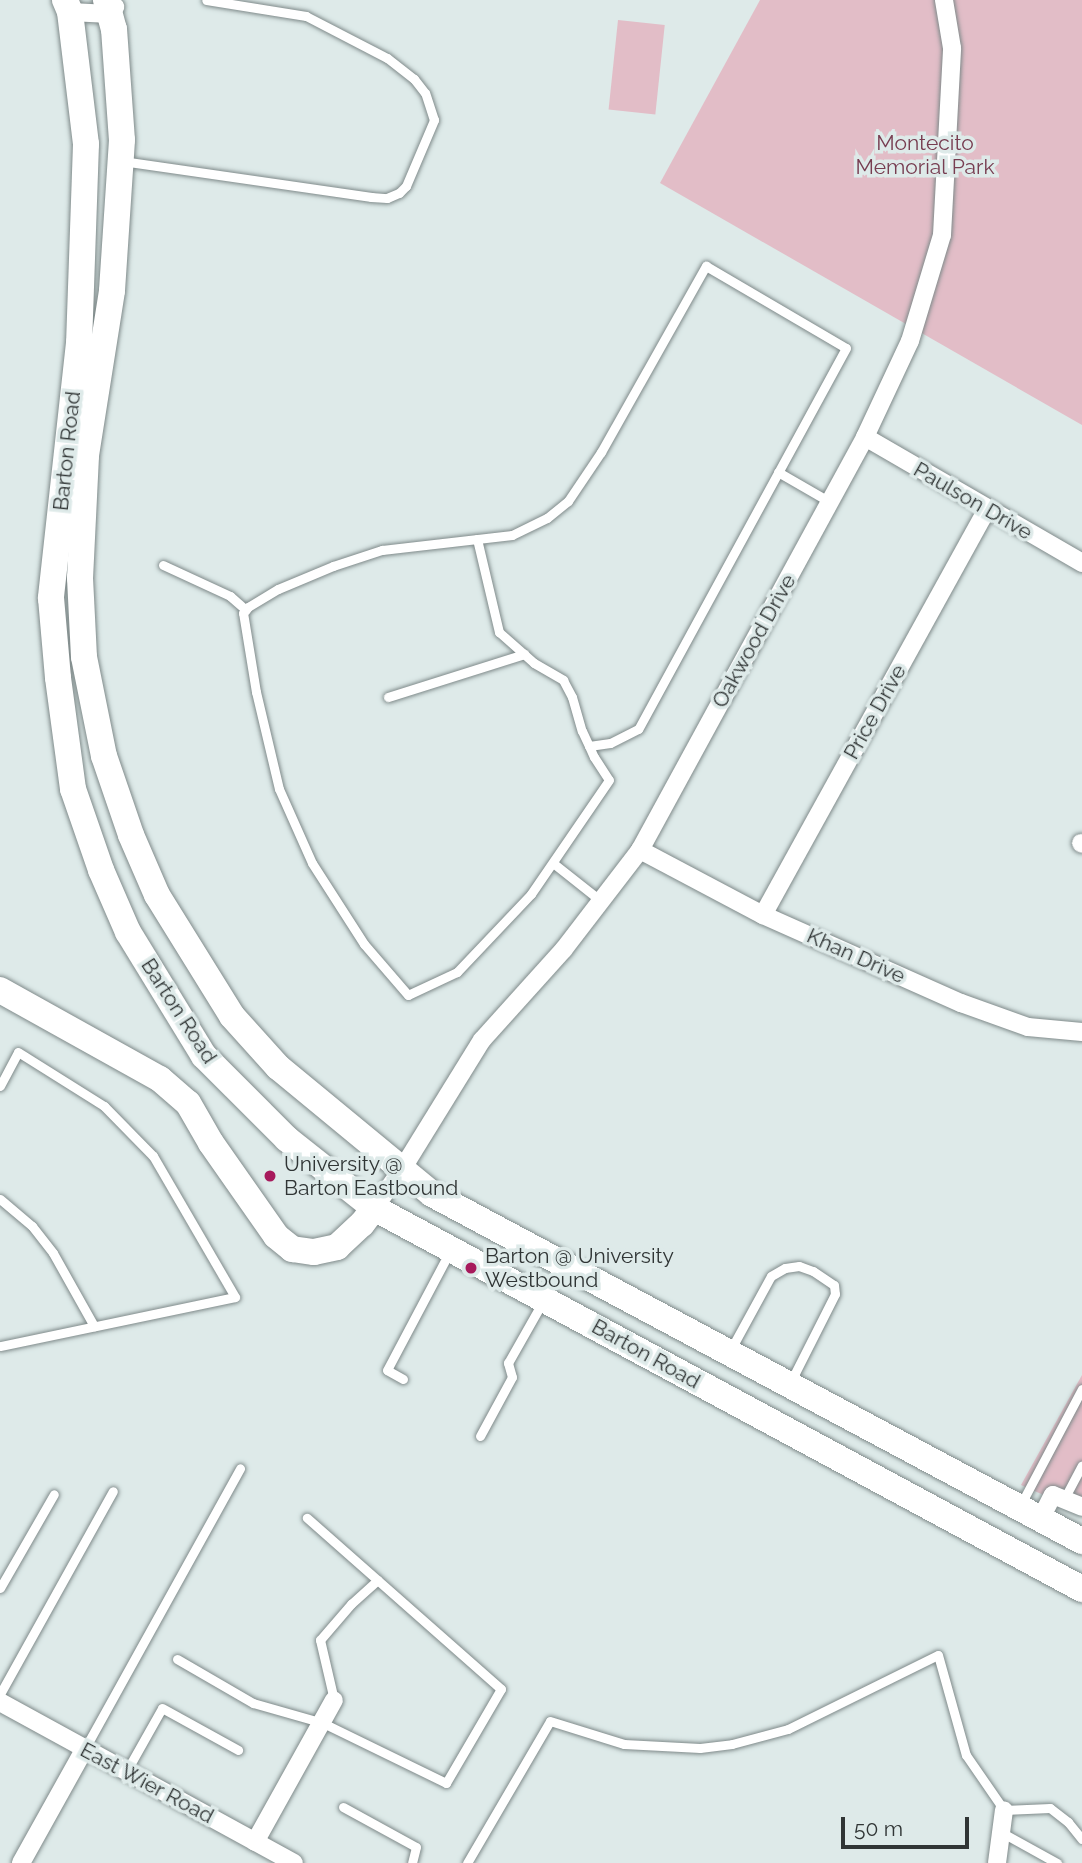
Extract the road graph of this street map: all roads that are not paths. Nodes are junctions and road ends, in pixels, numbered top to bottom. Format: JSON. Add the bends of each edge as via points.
{"nodes":[{"id":1,"x":206,"y":0,"type":"edge"},
{"id":2,"x":944,"y":0,"type":"edge"},
{"id":3,"x":112,"y":5,"type":"edge"},
{"id":4,"x":67,"y":6,"type":"edge"},
{"id":5,"x":120,"y":161,"type":"junction"},
{"id":6,"x":865,"y":438,"type":"junction"},
{"id":7,"x":778,"y":472,"type":"junction"},
{"id":8,"x":830,"y":502,"type":"junction"},
{"id":9,"x":987,"y":509,"type":"junction"},
{"id":10,"x":477,"y":539,"type":"junction"},
{"id":11,"x":1082,"y":563,"type":"edge"},
{"id":12,"x":163,"y":565,"type":"dead end"},
{"id":13,"x":246,"y":610,"type":"junction"},
{"id":14,"x":524,"y":654,"type":"junction"},
{"id":15,"x":388,"y":697,"type":"dead end"},
{"id":16,"x":589,"y":746,"type":"junction"},
{"id":17,"x":640,"y":850,"type":"junction"},
{"id":18,"x":553,"y":863,"type":"junction"},
{"id":19,"x":601,"y":901,"type":"junction"},
{"id":20,"x":763,"y":915,"type":"junction"},
{"id":21,"x":0,"y":990,"type":"edge"},
{"id":22,"x":1082,"y":1032,"type":"edge"},
{"id":23,"x":0,"y":1086,"type":"edge"},
{"id":24,"x":401,"y":1171,"type":"junction"},
{"id":25,"x":0,"y":1199,"type":"edge"},
{"id":26,"x":374,"y":1208,"type":"junction"},
{"id":27,"x":451,"y":1248,"type":"junction"},
{"id":28,"x":544,"y":1298,"type":"junction"},
{"id":29,"x":94,"y":1326,"type":"junction"},
{"id":30,"x":0,"y":1346,"type":"edge"},
{"id":31,"x":730,"y":1352,"type":"junction"},
{"id":32,"x":403,"y":1379,"type":"dead end"},
{"id":33,"x":789,"y":1384,"type":"junction"},
{"id":34,"x":1082,"y":1390,"type":"edge"},
{"id":35,"x":480,"y":1436,"type":"dead end"},
{"id":36,"x":1082,"y":1465,"type":"edge"},
{"id":37,"x":240,"y":1468,"type":"dead end"},
{"id":38,"x":113,"y":1491,"type":"dead end"},
{"id":39,"x":54,"y":1494,"type":"dead end"},
{"id":40,"x":1064,"y":1500,"type":"junction"},
{"id":41,"x":1082,"y":1507,"type":"edge"},
{"id":42,"x":1029,"y":1515,"type":"junction"},
{"id":43,"x":307,"y":1518,"type":"dead end"},
{"id":44,"x":1082,"y":1541,"type":"edge"},
{"id":45,"x":378,"y":1580,"type":"junction"},
{"id":46,"x":0,"y":1588,"type":"edge"},
{"id":47,"x":1082,"y":1589,"type":"edge"},
{"id":48,"x":177,"y":1659,"type":"dead end"},
{"id":49,"x":0,"y":1694,"type":"edge"},
{"id":50,"x":334,"y":1700,"type":"joint"},
{"id":51,"x":0,"y":1702,"type":"edge"},
{"id":52,"x":323,"y":1723,"type":"junction"},
{"id":53,"x":84,"y":1749,"type":"junction"},
{"id":54,"x":238,"y":1750,"type":"dead end"},
{"id":55,"x":126,"y":1772,"type":"junction"},
{"id":56,"x":343,"y":1807,"type":"dead end"},
{"id":57,"x":1004,"y":1810,"type":"junction"},
{"id":58,"x":1002,"y":1832,"type":"junction"},
{"id":59,"x":1082,"y":1839,"type":"edge"},
{"id":60,"x":255,"y":1842,"type":"junction"},
{"id":61,"x":21,"y":1863,"type":"edge"},
{"id":62,"x":294,"y":1863,"type":"edge"},
{"id":63,"x":412,"y":1863,"type":"edge"},
{"id":64,"x":467,"y":1863,"type":"edge"},
{"id":65,"x":997,"y":1863,"type":"edge"},
{"id":66,"x":1057,"y":1863,"type":"edge"}],
"edges":[{"from":1,"to":5,"type":"lane","via":[[306,16],[387,58],[414,79],[425,93],[434,120],[406,186],[387,198],[371,197]]},
{"from":2,"to":6,"type":"street","name":"Oakwood Drive","via":[[952,48],[942,235],[910,341]]},
{"from":3,"to":4,"type":"street"},
{"from":3,"to":5,"type":"main road","name":"Barton Road"},
{"from":4,"to":26,"type":"main road","name":"Barton Road","via":[[86,144],[79,343],[51,598],[73,789],[128,932],[204,1056],[287,1139]]},
{"from":5,"to":24,"type":"main road","name":"Barton Road","via":[[112,291],[86,456],[80,578],[84,657],[104,756],[157,895],[232,1016],[278,1068]]},
{"from":6,"to":8,"type":"street","name":"Oakwood Drive"},
{"from":6,"to":9,"type":"street","name":"Paulson Drive"},
{"from":7,"to":8,"type":"lane"},
{"from":7,"to":10,"type":"lane","via":[[846,348],[706,266],[608,440],[568,501],[547,518],[512,535]]},
{"from":7,"to":16,"type":"lane","via":[[638,729],[610,743]]},
{"from":8,"to":17,"type":"street","name":"Oakwood Drive"},
{"from":9,"to":11,"type":"street","name":"Paulson Drive"},
{"from":9,"to":20,"type":"street","name":"Price Drive"},
{"from":10,"to":13,"type":"lane","via":[[382,550],[278,589]]},
{"from":10,"to":14,"type":"lane","via":[[499,632]]},
{"from":12,"to":13,"type":"lane","via":[[230,596]]},
{"from":13,"to":18,"type":"lane","via":[[256,692],[279,789],[312,863],[364,944],[408,995],[457,972],[531,894]]},
{"from":14,"to":15,"type":"lane"},
{"from":14,"to":16,"type":"lane","via":[[563,680]]},
{"from":16,"to":18,"type":"lane","via":[[609,780]]},
{"from":17,"to":19,"type":"street","name":"Oakwood Drive"},
{"from":17,"to":20,"type":"street","name":"Khan Drive"},
{"from":18,"to":19,"type":"lane"},
{"from":19,"to":24,"type":"street","name":"Oakwood Drive","via":[[482,1040]]},
{"from":20,"to":22,"type":"street","name":"Khan Drive","via":[[961,1003],[1028,1027]]},
{"from":21,"to":26,"type":"main road","via":[[160,1080],[188,1103],[276,1236],[292,1249],[314,1252],[337,1247]]},
{"from":23,"to":29,"type":"lane","via":[[18,1052],[104,1106],[153,1156],[235,1297]]},
{"from":24,"to":26,"type":"street","name":"Oakwood Drive"},
{"from":24,"to":31,"type":"main road","name":"Barton Road","via":[[479,1220]]},
{"from":25,"to":29,"type":"lane","via":[[32,1226],[53,1253]]},
{"from":26,"to":27,"type":"main road","name":"Barton Road"},
{"from":27,"to":28,"type":"main road","name":"Barton Road"},
{"from":27,"to":32,"type":"lane","via":[[387,1370]]},
{"from":28,"to":35,"type":"lane","via":[[508,1363],[512,1377]]},
{"from":28,"to":47,"type":"main road","name":"Barton Road"},
{"from":29,"to":30,"type":"lane"},
{"from":31,"to":33,"type":"main road","name":"Barton Road"},
{"from":31,"to":33,"type":"lane","via":[[771,1276],[799,1266],[813,1270],[834,1285],[835,1294]]},
{"from":33,"to":42,"type":"main road","name":"Barton Road"},
{"from":34,"to":42,"type":"lane"},
{"from":36,"to":40,"type":"lane"},
{"from":37,"to":53,"type":"lane"},
{"from":38,"to":49,"type":"lane"},
{"from":39,"to":46,"type":"lane"},
{"from":40,"to":41,"type":"street"},
{"from":40,"to":42,"type":"street","via":[[1053,1495]]},
{"from":42,"to":44,"type":"main road","name":"Barton Road"},
{"from":43,"to":45,"type":"lane"},
{"from":45,"to":50,"type":"lane","via":[[320,1640]]},
{"from":45,"to":52,"type":"lane","via":[[501,1689],[446,1783]]},
{"from":48,"to":52,"type":"lane","via":[[253,1703]]},
{"from":50,"to":52,"type":"street"},
{"from":51,"to":53,"type":"street","name":"East Wier Road"},
{"from":52,"to":60,"type":"street"},
{"from":53,"to":55,"type":"street","name":"East Wier Road"},
{"from":53,"to":61,"type":"street"},
{"from":54,"to":55,"type":"lane","via":[[162,1708]]},
{"from":55,"to":60,"type":"street","name":"East Wier Road"},
{"from":56,"to":63,"type":"lane","via":[[416,1847]]},
{"from":57,"to":58,"type":"street"},
{"from":57,"to":59,"type":"lane","via":[[1050,1808]]},
{"from":57,"to":64,"type":"lane","via":[[966,1755],[938,1655],[788,1729],[732,1744],[700,1748],[624,1744],[550,1721]]},
{"from":58,"to":65,"type":"street"},
{"from":58,"to":66,"type":"lane"},
{"from":60,"to":62,"type":"street","name":"East Wier Road"}]}
